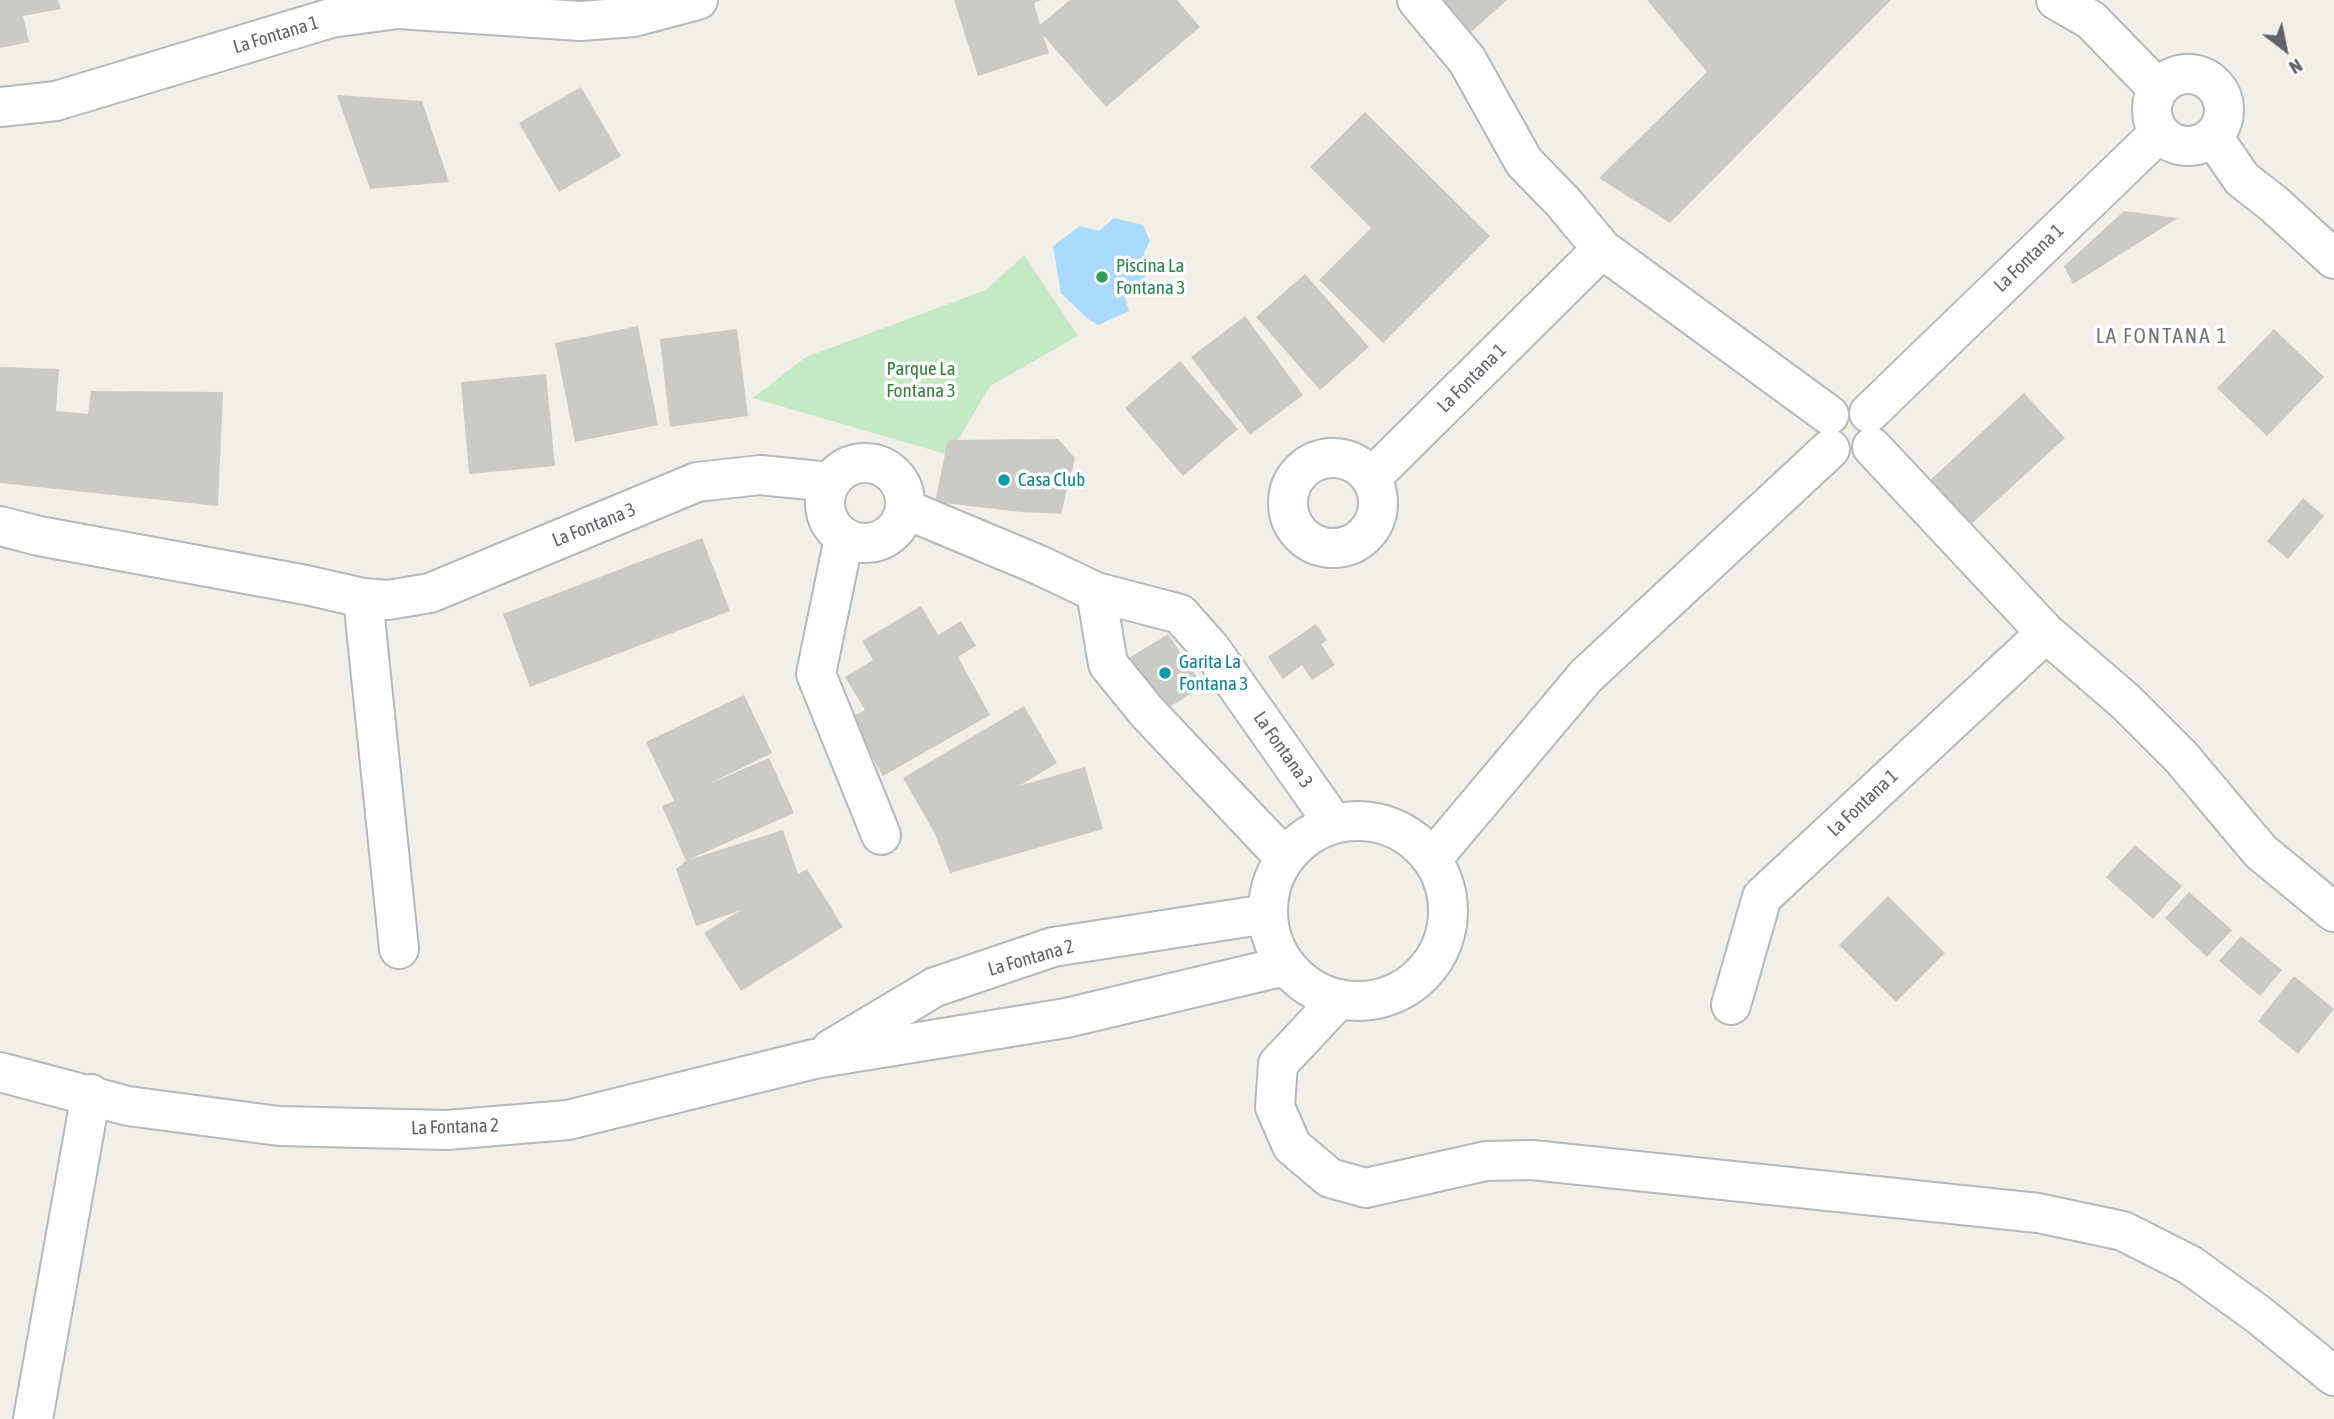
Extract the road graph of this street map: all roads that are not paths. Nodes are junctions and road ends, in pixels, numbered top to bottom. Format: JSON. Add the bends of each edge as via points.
{"nodes":[{"id":1,"x":1417,"y":0,"type":"edge"},
{"id":2,"x":2056,"y":0,"type":"edge"},
{"id":3,"x":688,"y":2,"type":"edge"},
{"id":4,"x":2158,"y":89,"type":"junction"},
{"id":5,"x":0,"y":107,"type":"edge"},
{"id":6,"x":2159,"y":133,"type":"junction"},
{"id":7,"x":2213,"y":137,"type":"junction"},
{"id":8,"x":1602,"y":249,"type":"junction"},
{"id":9,"x":2334,"y":259,"type":"edge"},
{"id":10,"x":1871,"y":430,"type":"junction"},
{"id":11,"x":1829,"y":432,"type":"junction"},
{"id":12,"x":1371,"y":478,"type":"dead end"},
{"id":13,"x":830,"y":482,"type":"junction"},
{"id":14,"x":905,"y":509,"type":"junction"},
{"id":15,"x":0,"y":526,"type":"edge"},
{"id":16,"x":844,"y":538,"type":"junction"},
{"id":17,"x":1096,"y":592,"type":"junction"},
{"id":18,"x":363,"y":598,"type":"junction"},
{"id":19,"x":2046,"y":633,"type":"junction"},
{"id":20,"x":1335,"y":824,"type":"junction"},
{"id":21,"x":881,"y":835,"type":"dead end"},
{"id":22,"x":1424,"y":850,"type":"junction"},
{"id":23,"x":1285,"y":858,"type":"junction"},
{"id":24,"x":2334,"y":912,"type":"edge"},
{"id":25,"x":1267,"y":914,"type":"junction"},
{"id":26,"x":399,"y":949,"type":"dead end"},
{"id":27,"x":1285,"y":966,"type":"junction"},
{"id":28,"x":1338,"y":1000,"type":"junction"},
{"id":29,"x":1731,"y":1005,"type":"dead end"},
{"id":30,"x":814,"y":1059,"type":"junction"},
{"id":31,"x":0,"y":1072,"type":"edge"},
{"id":32,"x":91,"y":1094,"type":"junction"},
{"id":33,"x":2334,"y":1376,"type":"edge"},
{"id":34,"x":33,"y":1419,"type":"edge"}],
"edges":[{"from":1,"to":8,"type":"street","via":[[1466,60],[1524,162]]},
{"from":2,"to":4,"type":"street","via":[[2091,20]]},
{"from":3,"to":5,"type":"street","name":"La Fontana 1","via":[[634,17],[580,21],[398,9],[331,18],[56,101]]},
{"from":4,"to":6,"type":"street","via":[[2151,111]]},
{"from":4,"to":7,"type":"street","via":[[2166,80],[2189,73],[2212,81],[2224,103],[2221,126]]},
{"from":6,"to":7,"type":"street","via":[[2168,141],[2192,146]]},
{"from":6,"to":10,"type":"street","name":"La Fontana 1"},
{"from":7,"to":9,"type":"street","via":[[2242,179]]},
{"from":8,"to":11,"type":"street"},
{"from":8,"to":12,"type":"street","name":"La Fontana 1"},
{"from":10,"to":11,"type":"street","via":[[1863,408],[1849,405],[1834,409]]},
{"from":10,"to":19,"type":"street"},
{"from":11,"to":22,"type":"street","via":[[1704,566],[1586,676]]},
{"from":13,"to":14,"type":"street","via":[[838,472],[860,462],[885,467],[902,485]]},
{"from":13,"to":16,"type":"street","via":[[824,507],[834,530]]},
{"from":13,"to":18,"type":"street","name":"La Fontana 3","via":[[760,475],[697,482],[430,593],[388,600]]},
{"from":14,"to":16,"type":"street","via":[[889,536],[859,543]]},
{"from":14,"to":17,"type":"street","name":"La Fontana 3"},
{"from":15,"to":18,"type":"street","name":"La Fontana 3"},
{"from":16,"to":21,"type":"street","via":[[816,674]]},
{"from":17,"to":20,"type":"street","name":"La Fontana 3","via":[[1180,614],[1211,649]]},
{"from":17,"to":23,"type":"street","via":[[1108,664],[1147,712]]},
{"from":18,"to":26,"type":"street"},
{"from":19,"to":24,"type":"street","via":[[2181,757],[2261,852]]},
{"from":19,"to":29,"type":"street","name":"La Fontana 1","via":[[1762,897]]},
{"from":20,"to":22,"type":"street","via":[[1369,821],[1386,825]]},
{"from":20,"to":23,"type":"street","via":[[1307,837]]},
{"from":22,"to":28,"type":"street","via":[[1445,884],[1449,910],[1445,937],[1433,962],[1415,982],[1391,996],[1366,1002]]},
{"from":23,"to":25,"type":"street","via":[[1275,875]]},
{"from":25,"to":27,"type":"street","via":[[1273,944]]},
{"from":25,"to":30,"type":"street","name":"La Fontana 2","via":[[1053,947],[935,987]]},
{"from":27,"to":28,"type":"street","via":[[1298,979]]},
{"from":27,"to":30,"type":"street","name":"La Fontana 2","via":[[1066,1018]]},
{"from":28,"to":33,"type":"street","via":[[1278,1065],[1275,1107],[1292,1146],[1330,1178],[1366,1188],[1486,1161],[1532,1160],[2038,1213],[2123,1231],[2190,1265]]},
{"from":30,"to":32,"type":"street","name":"La Fontana 2","via":[[568,1120],[447,1130],[279,1126],[128,1105]]},
{"from":31,"to":32,"type":"street","name":"La Fontana 2"},
{"from":32,"to":34,"type":"street"}]}
